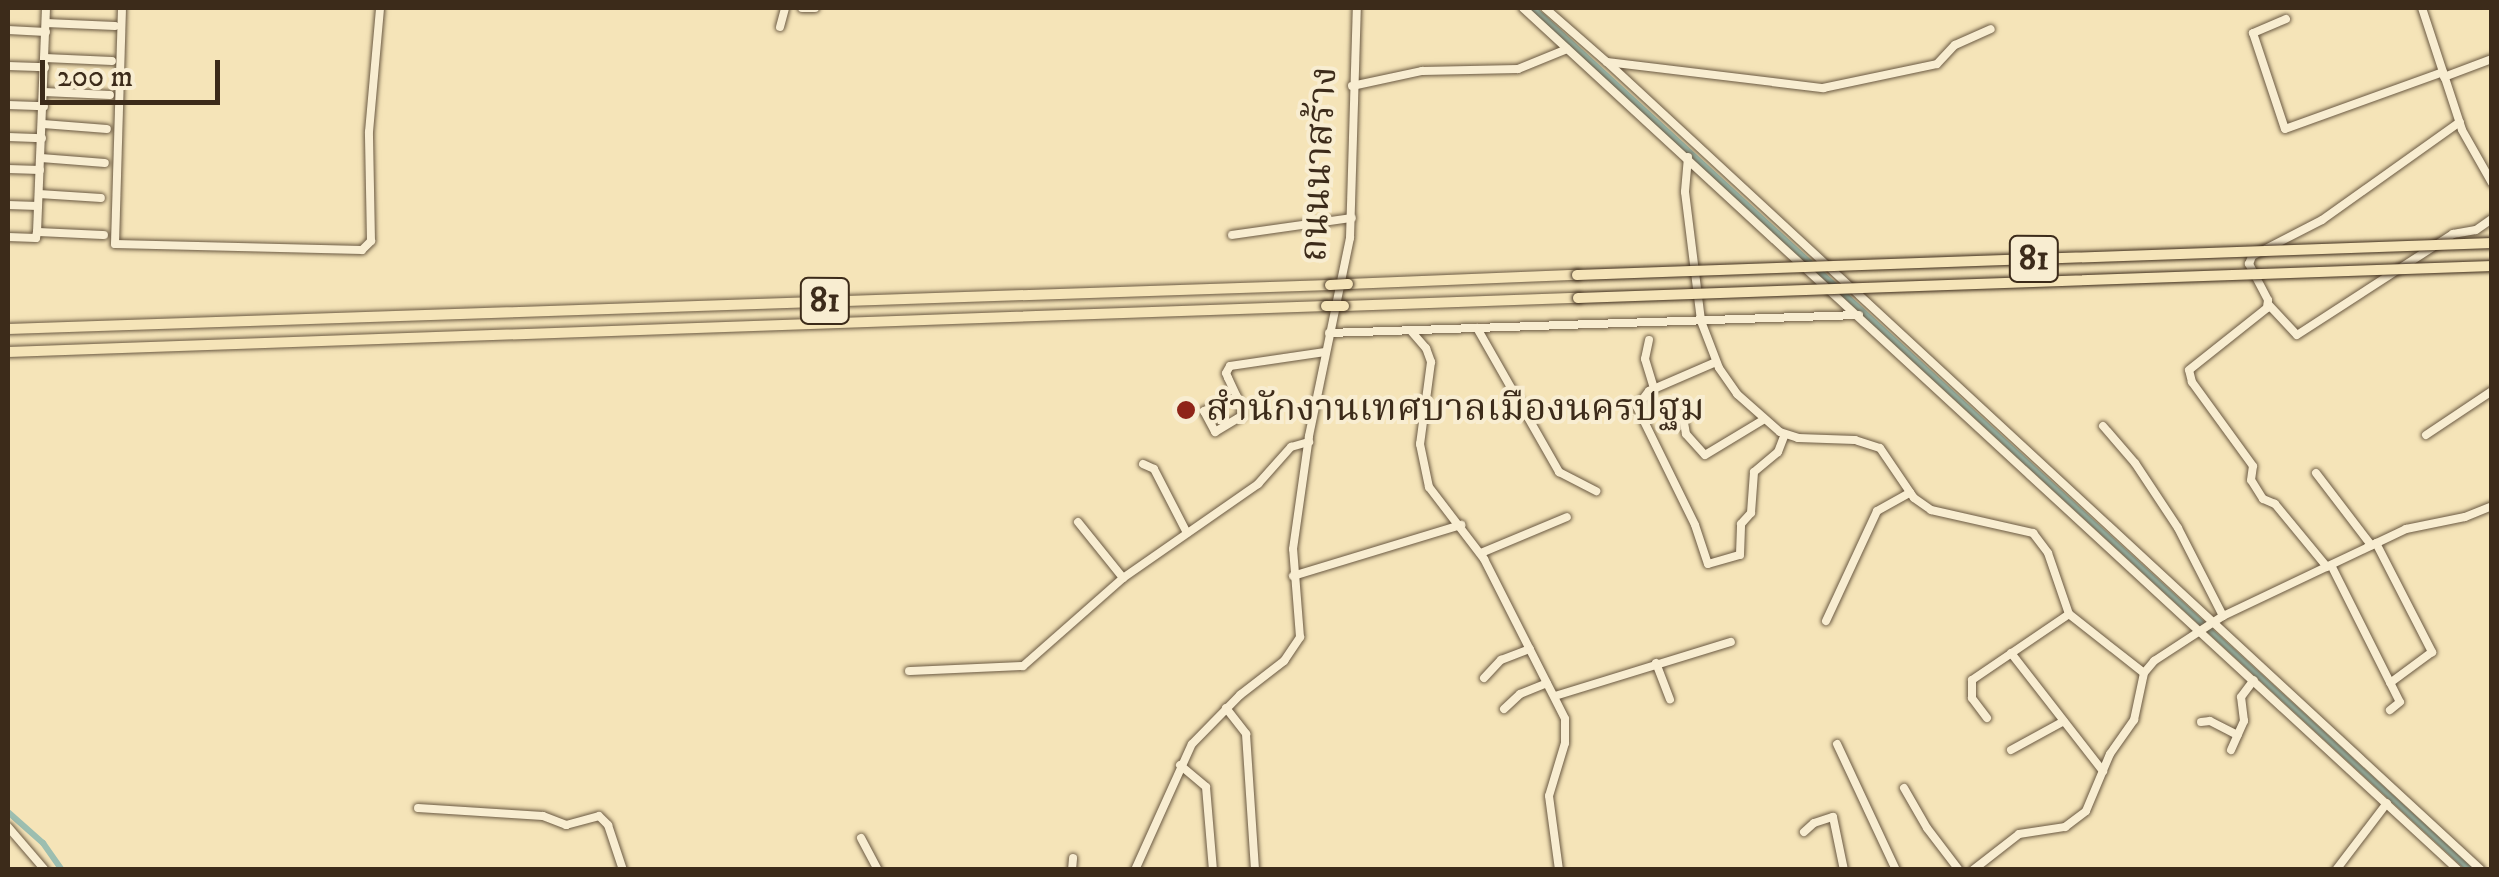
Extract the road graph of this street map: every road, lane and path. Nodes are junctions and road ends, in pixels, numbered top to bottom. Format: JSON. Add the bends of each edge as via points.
{"nodes":[{"id":1,"x":46,"y":8,"type":"edge"},
{"id":2,"x":122,"y":8,"type":"edge"},
{"id":3,"x":380,"y":8,"type":"edge"},
{"id":4,"x":785,"y":8,"type":"edge"},
{"id":5,"x":802,"y":8,"type":"edge"},
{"id":6,"x":815,"y":8,"type":"edge"},
{"id":7,"x":1357,"y":8,"type":"edge"},
{"id":8,"x":1523,"y":8,"type":"edge"},
{"id":9,"x":1546,"y":8,"type":"edge"},
{"id":10,"x":2422,"y":8,"type":"edge"},
{"id":11,"x":2286,"y":19,"type":"dead end"},
{"id":12,"x":115,"y":26,"type":"dead end"},
{"id":13,"x":780,"y":27,"type":"dead end"},
{"id":14,"x":46,"y":28,"type":"junction"},
{"id":15,"x":1991,"y":29,"type":"dead end"},
{"id":16,"x":8,"y":30,"type":"edge"},
{"id":17,"x":1567,"y":49,"type":"junction"},
{"id":18,"x":2492,"y":59,"type":"edge"},
{"id":19,"x":112,"y":61,"type":"dead end"},
{"id":20,"x":45,"y":62,"type":"junction"},
{"id":21,"x":1597,"y":62,"type":"junction"},
{"id":22,"x":8,"y":66,"type":"edge"},
{"id":23,"x":2443,"y":74,"type":"junction"},
{"id":24,"x":1352,"y":86,"type":"junction"},
{"id":25,"x":44,"y":92,"type":"junction"},
{"id":26,"x":110,"y":95,"type":"dead end"},
{"id":27,"x":8,"y":105,"type":"edge"},
{"id":28,"x":44,"y":106,"type":"junction"},
{"id":29,"x":2460,"y":122,"type":"junction"},
{"id":30,"x":43,"y":124,"type":"junction"},
{"id":31,"x":107,"y":129,"type":"dead end"},
{"id":32,"x":8,"y":137,"type":"edge"},
{"id":33,"x":42,"y":138,"type":"junction"},
{"id":34,"x":1688,"y":157,"type":"junction"},
{"id":35,"x":41,"y":158,"type":"junction"},
{"id":36,"x":104,"y":163,"type":"dead end"},
{"id":37,"x":8,"y":169,"type":"edge"},
{"id":38,"x":40,"y":170,"type":"junction"},
{"id":39,"x":2490,"y":178,"type":"edge"},
{"id":40,"x":38,"y":194,"type":"junction"},
{"id":41,"x":101,"y":198,"type":"dead end"},
{"id":42,"x":8,"y":205,"type":"edge"},
{"id":43,"x":38,"y":206,"type":"junction"},
{"id":44,"x":1352,"y":218,"type":"junction"},
{"id":45,"x":2492,"y":218,"type":"edge"},
{"id":46,"x":37,"y":232,"type":"junction"},
{"id":47,"x":104,"y":235,"type":"dead end"},
{"id":48,"x":1232,"y":235,"type":"dead end"},
{"id":49,"x":8,"y":238,"type":"edge"},
{"id":50,"x":2492,"y":243,"type":"edge"},
{"id":51,"x":2492,"y":266,"type":"edge"},
{"id":52,"x":2268,"y":304,"type":"junction"},
{"id":53,"x":1859,"y":315,"type":"junction"},
{"id":54,"x":1701,"y":320,"type":"junction"},
{"id":55,"x":1330,"y":328,"type":"junction"},
{"id":56,"x":1476,"y":328,"type":"junction"},
{"id":57,"x":8,"y":329,"type":"edge"},
{"id":58,"x":1410,"y":330,"type":"junction"},
{"id":59,"x":1648,"y":340,"type":"dead end"},
{"id":60,"x":8,"y":352,"type":"edge"},
{"id":61,"x":1325,"y":352,"type":"junction"},
{"id":62,"x":1716,"y":362,"type":"junction"},
{"id":63,"x":1654,"y":388,"type":"junction"},
{"id":64,"x":2492,"y":390,"type":"edge"},
{"id":65,"x":1237,"y":397,"type":"junction"},
{"id":66,"x":1683,"y":417,"type":"dead end"},
{"id":67,"x":1763,"y":420,"type":"junction"},
{"id":68,"x":2103,"y":426,"type":"dead end"},
{"id":69,"x":1786,"y":434,"type":"junction"},
{"id":70,"x":2426,"y":435,"type":"dead end"},
{"id":71,"x":1308,"y":442,"type":"junction"},
{"id":72,"x":1142,"y":464,"type":"dead end"},
{"id":73,"x":2316,"y":473,"type":"dead end"},
{"id":74,"x":1596,"y":491,"type":"dead end"},
{"id":75,"x":1910,"y":493,"type":"junction"},
{"id":76,"x":2492,"y":506,"type":"edge"},
{"id":77,"x":1567,"y":517,"type":"dead end"},
{"id":78,"x":1078,"y":522,"type":"dead end"},
{"id":79,"x":1460,"y":524,"type":"junction"},
{"id":80,"x":1188,"y":533,"type":"junction"},
{"id":81,"x":2373,"y":544,"type":"junction"},
{"id":82,"x":1480,"y":553,"type":"junction"},
{"id":83,"x":2329,"y":566,"type":"junction"},
{"id":84,"x":1293,"y":576,"type":"junction"},
{"id":85,"x":1123,"y":578,"type":"junction"},
{"id":86,"x":2069,"y":614,"type":"junction"},
{"id":87,"x":2219,"y":618,"type":"junction"},
{"id":88,"x":1826,"y":620,"type":"dead end"},
{"id":89,"x":2201,"y":632,"type":"junction"},
{"id":90,"x":1731,"y":642,"type":"dead end"},
{"id":91,"x":1530,"y":648,"type":"junction"},
{"id":92,"x":2011,"y":652,"type":"junction"},
{"id":93,"x":1656,"y":663,"type":"junction"},
{"id":94,"x":909,"y":672,"type":"dead end"},
{"id":95,"x":2144,"y":673,"type":"junction"},
{"id":96,"x":1484,"y":678,"type":"dead end"},
{"id":97,"x":2254,"y":680,"type":"junction"},
{"id":98,"x":1547,"y":683,"type":"junction"},
{"id":99,"x":2390,"y":683,"type":"junction"},
{"id":100,"x":1555,"y":696,"type":"junction"},
{"id":101,"x":1670,"y":699,"type":"dead end"},
{"id":102,"x":1226,"y":708,"type":"junction"},
{"id":103,"x":1504,"y":710,"type":"dead end"},
{"id":104,"x":2390,"y":710,"type":"dead end"},
{"id":105,"x":1987,"y":718,"type":"dead end"},
{"id":106,"x":2064,"y":721,"type":"junction"},
{"id":107,"x":2202,"y":722,"type":"dead end"},
{"id":108,"x":2238,"y":735,"type":"junction"},
{"id":109,"x":1838,"y":744,"type":"dead end"},
{"id":110,"x":2011,"y":750,"type":"dead end"},
{"id":111,"x":2231,"y":750,"type":"dead end"},
{"id":112,"x":1180,"y":765,"type":"junction"},
{"id":113,"x":2103,"y":771,"type":"junction"},
{"id":114,"x":1904,"y":788,"type":"dead end"},
{"id":115,"x":2387,"y":803,"type":"junction"},
{"id":116,"x":418,"y":808,"type":"dead end"},
{"id":117,"x":8,"y":828,"type":"edge"},
{"id":118,"x":1804,"y":832,"type":"dead end"},
{"id":119,"x":861,"y":838,"type":"dead end"},
{"id":120,"x":1073,"y":858,"type":"dead end"},
{"id":121,"x":45,"y":870,"type":"edge"},
{"id":122,"x":622,"y":870,"type":"edge"},
{"id":123,"x":878,"y":870,"type":"edge"},
{"id":124,"x":1072,"y":870,"type":"edge"},
{"id":125,"x":1136,"y":870,"type":"edge"},
{"id":126,"x":1213,"y":870,"type":"edge"},
{"id":127,"x":1255,"y":870,"type":"edge"},
{"id":128,"x":1560,"y":870,"type":"edge"},
{"id":129,"x":1844,"y":870,"type":"edge"},
{"id":130,"x":1896,"y":870,"type":"edge"},
{"id":131,"x":1959,"y":870,"type":"edge"},
{"id":132,"x":1973,"y":870,"type":"edge"},
{"id":133,"x":2336,"y":870,"type":"edge"},
{"id":134,"x":2458,"y":870,"type":"edge"},
{"id":135,"x":2480,"y":870,"type":"edge"}],
"edges":[{"from":1,"to":14,"type":"street"},
{"from":2,"to":3,"type":"street","via":[[115,244],[362,250],[371,241],[369,132]]},
{"from":4,"to":13,"type":"street"},
{"from":5,"to":6,"type":"street"},
{"from":7,"to":24,"type":"street","name":"ถนนนาสร้าง"},
{"from":8,"to":17,"type":"street"},
{"from":9,"to":21,"type":"street"},
{"from":10,"to":23,"type":"street"},
{"from":11,"to":23,"type":"street","via":[[2253,32],[2285,129]]},
{"from":12,"to":14,"type":"street"},
{"from":14,"to":16,"type":"street"},
{"from":14,"to":20,"type":"street"},
{"from":15,"to":21,"type":"street","via":[[1955,45],[1937,64],[1834,87]]},
{"from":17,"to":21,"type":"street"},
{"from":17,"to":24,"type":"street","via":[[1518,69],[1422,71]]},
{"from":18,"to":23,"type":"street"},
{"from":19,"to":20,"type":"street"},
{"from":20,"to":22,"type":"street"},
{"from":20,"to":25,"type":"street"},
{"from":21,"to":34,"type":"street"},
{"from":21,"to":87,"type":"street"},
{"from":23,"to":29,"type":"street"},
{"from":24,"to":44,"type":"street","name":"ถนนนาสร้าง"},
{"from":25,"to":26,"type":"street"},
{"from":25,"to":28,"type":"street"},
{"from":27,"to":28,"type":"street"},
{"from":28,"to":30,"type":"street"},
{"from":29,"to":39,"type":"street"},
{"from":29,"to":52,"type":"street","via":[[2322,220],[2252,256],[2249,264]]},
{"from":30,"to":31,"type":"street"},
{"from":30,"to":33,"type":"street"},
{"from":32,"to":33,"type":"street"},
{"from":33,"to":35,"type":"street"},
{"from":34,"to":53,"type":"street"},
{"from":34,"to":54,"type":"street","via":[[1685,192]]},
{"from":35,"to":36,"type":"street"},
{"from":35,"to":38,"type":"street"},
{"from":37,"to":38,"type":"street"},
{"from":38,"to":40,"type":"street"},
{"from":40,"to":41,"type":"street"},
{"from":40,"to":43,"type":"street"},
{"from":42,"to":43,"type":"street"},
{"from":43,"to":46,"type":"street"},
{"from":44,"to":48,"type":"street"},
{"from":44,"to":55,"type":"street","name":"ถนนนาสร้าง"},
{"from":45,"to":52,"type":"street","via":[[2476,230],[2452,234],[2297,335]]},
{"from":46,"to":47,"type":"street"},
{"from":46,"to":49,"type":"street","via":[[36,238]]},
{"from":50,"to":57,"type":"highway","number":"81","bridge":true},
{"from":51,"to":60,"type":"highway","number":"81","bridge":true},
{"from":52,"to":83,"type":"street","via":[[2188,376],[2253,466],[2250,480],[2263,499],[2275,504]]},
{"from":53,"to":54,"type":"street"},
{"from":53,"to":89,"type":"street"},
{"from":54,"to":56,"type":"street"},
{"from":54,"to":62,"type":"street"},
{"from":55,"to":58,"type":"street"},
{"from":55,"to":61,"type":"street","name":"ถนนนาสร้าง"},
{"from":56,"to":58,"type":"street"},
{"from":56,"to":74,"type":"street","via":[[1559,472]]},
{"from":58,"to":79,"type":"street","via":[[1431,362],[1423,471]]},
{"from":59,"to":63,"type":"street","via":[[1645,359]]},
{"from":61,"to":65,"type":"street","via":[[1230,366],[1226,373]]},
{"from":61,"to":71,"type":"street","name":"ถนนนาสร้าง"},
{"from":62,"to":63,"type":"street"},
{"from":62,"to":67,"type":"street"},
{"from":63,"to":69,"type":"street","via":[[1642,397],[1638,414],[1708,564],[1740,555],[1754,472],[1778,452]]},
{"from":64,"to":70,"type":"street"},
{"from":65,"to":65,"type":"street","via":[[1242,416],[1215,432],[1204,411]]},
{"from":66,"to":67,"type":"street","via":[[1686,434],[1704,455]]},
{"from":67,"to":69,"type":"street"},
{"from":68,"to":87,"type":"street","via":[[2178,528]]},
{"from":69,"to":75,"type":"street","via":[[1874,444],[1888,454]]},
{"from":71,"to":80,"type":"street","via":[[1291,447],[1258,484]]},
{"from":71,"to":84,"type":"street","name":"ถนนนาสร้าง"},
{"from":72,"to":80,"type":"street","via":[[1154,469]]},
{"from":73,"to":81,"type":"street"},
{"from":75,"to":86,"type":"street","via":[[1944,514],[2033,533],[2048,554]]},
{"from":75,"to":88,"type":"street","via":[[1877,510]]},
{"from":76,"to":81,"type":"street"},
{"from":77,"to":82,"type":"street"},
{"from":78,"to":85,"type":"street"},
{"from":79,"to":82,"type":"street"},
{"from":79,"to":84,"type":"street"},
{"from":80,"to":85,"type":"street"},
{"from":81,"to":83,"type":"street"},
{"from":81,"to":99,"type":"street","via":[[2432,652]]},
{"from":82,"to":91,"type":"street"},
{"from":83,"to":87,"type":"street"},
{"from":83,"to":99,"type":"street"},
{"from":84,"to":102,"type":"street","name":"ถนนนาสร้าง","via":[[1297,645]]},
{"from":85,"to":94,"type":"street","via":[[1021,667]]},
{"from":86,"to":92,"type":"street"},
{"from":86,"to":95,"type":"street"},
{"from":87,"to":89,"type":"street"},
{"from":87,"to":135,"type":"street"},
{"from":89,"to":95,"type":"street"},
{"from":89,"to":97,"type":"street"},
{"from":90,"to":93,"type":"street"},
{"from":91,"to":96,"type":"street","via":[[1501,660]]},
{"from":91,"to":98,"type":"street"},
{"from":92,"to":105,"type":"street","via":[[1972,680],[1972,698]]},
{"from":92,"to":106,"type":"street"},
{"from":93,"to":100,"type":"street"},
{"from":93,"to":101,"type":"street"},
{"from":95,"to":113,"type":"street","via":[[2134,720]]},
{"from":97,"to":108,"type":"street","via":[[2241,697]]},
{"from":97,"to":115,"type":"street"},
{"from":98,"to":100,"type":"street"},
{"from":98,"to":103,"type":"street","via":[[1520,694]]},
{"from":99,"to":104,"type":"street","via":[[2400,702]]},
{"from":100,"to":128,"type":"street","via":[[1566,731],[1549,796]]},
{"from":102,"to":112,"type":"street"},
{"from":102,"to":127,"type":"street","via":[[1246,734]]},
{"from":106,"to":110,"type":"street"},
{"from":106,"to":113,"type":"street"},
{"from":107,"to":108,"type":"street"},
{"from":108,"to":111,"type":"street"},
{"from":109,"to":130,"type":"street"},
{"from":112,"to":125,"type":"street"},
{"from":112,"to":126,"type":"street","via":[[1206,786]]},
{"from":113,"to":132,"type":"street","via":[[2073,824],[2020,834]]},
{"from":114,"to":131,"type":"street"},
{"from":115,"to":133,"type":"street"},
{"from":115,"to":134,"type":"street"},
{"from":116,"to":122,"type":"street","via":[[542,816],[561,825],[599,816],[608,824]]},
{"from":117,"to":121,"type":"street"},
{"from":118,"to":129,"type":"street","via":[[1831,815]]},
{"from":119,"to":123,"type":"street"},
{"from":120,"to":124,"type":"street"}]}
